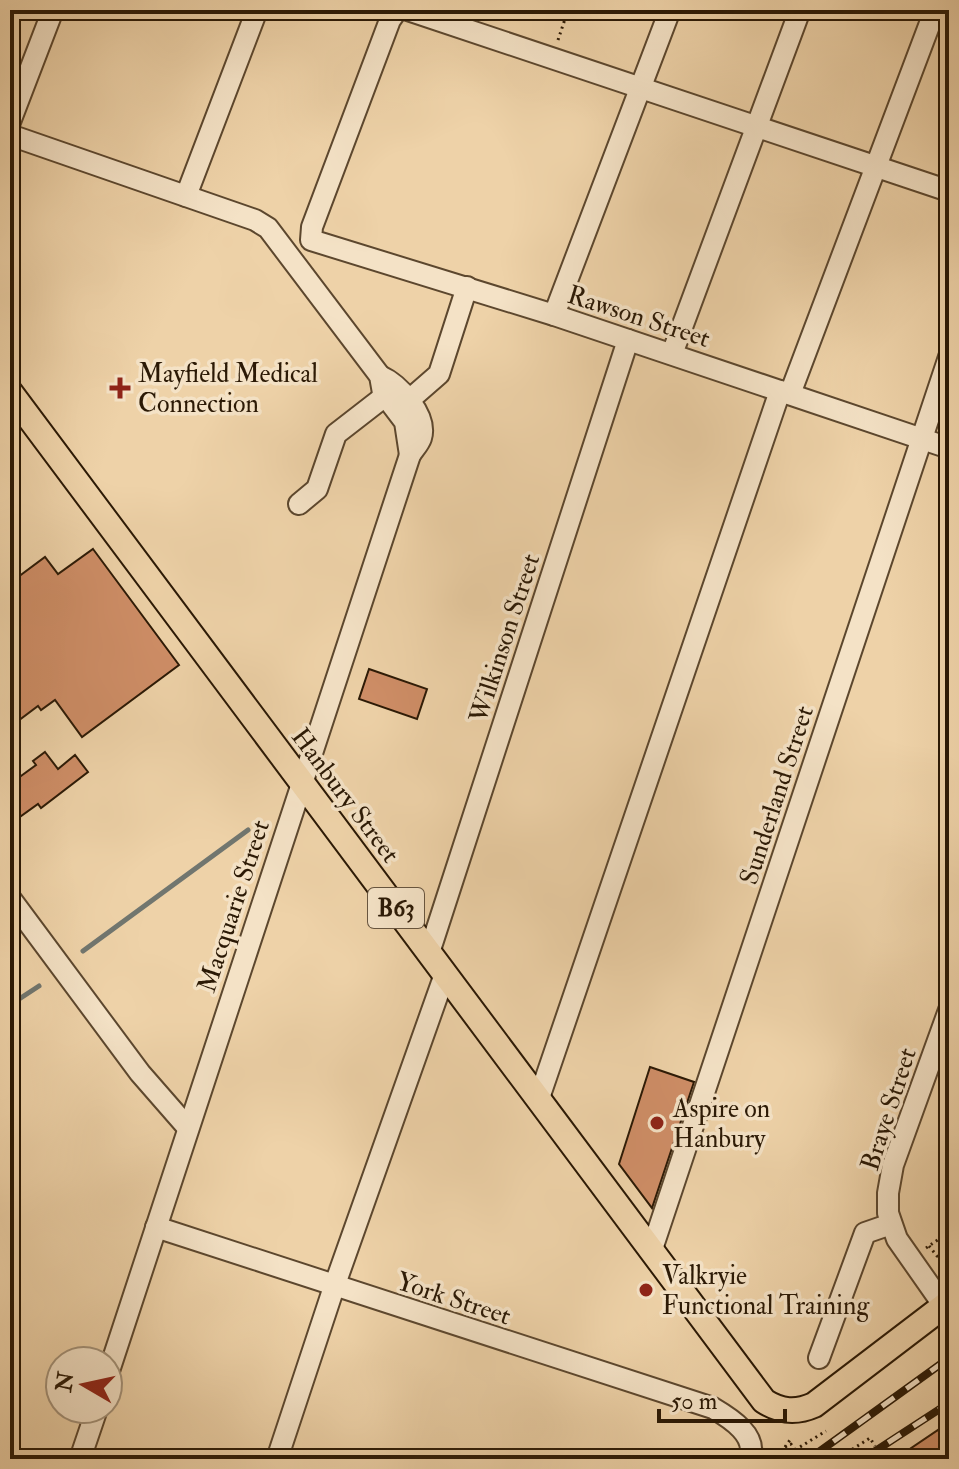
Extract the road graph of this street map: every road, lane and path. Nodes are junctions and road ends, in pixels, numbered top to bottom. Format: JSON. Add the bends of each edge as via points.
{"nodes":[{"id":1,"x":53,"y":10,"type":"edge"},
{"id":2,"x":257,"y":10,"type":"edge"},
{"id":3,"x":397,"y":10,"type":"edge"},
{"id":4,"x":408,"y":10,"type":"edge"},
{"id":5,"x":568,"y":10,"type":"edge"},
{"id":6,"x":670,"y":10,"type":"edge"},
{"id":7,"x":800,"y":10,"type":"edge"},
{"id":8,"x":935,"y":10,"type":"edge"},
{"id":9,"x":553,"y":59,"type":"junction"},
{"id":10,"x":643,"y":87,"type":"junction"},
{"id":11,"x":10,"y":122,"type":"edge"},
{"id":12,"x":755,"y":127,"type":"junction"},
{"id":13,"x":10,"y":135,"type":"edge"},
{"id":14,"x":875,"y":167,"type":"junction"},
{"id":15,"x":949,"y":191,"type":"edge"},
{"id":16,"x":186,"y":196,"type":"junction"},
{"id":17,"x":467,"y":287,"type":"junction"},
{"id":18,"x":554,"y":315,"type":"junction"},
{"id":19,"x":628,"y":340,"type":"junction"},
{"id":20,"x":672,"y":354,"type":"junction"},
{"id":21,"x":949,"y":357,"type":"edge"},
{"id":22,"x":10,"y":392,"type":"edge"},
{"id":23,"x":785,"y":392,"type":"junction"},
{"id":24,"x":397,"y":402,"type":"junction"},
{"id":25,"x":923,"y":439,"type":"junction"},
{"id":26,"x":949,"y":448,"type":"edge"},
{"id":27,"x":299,"y":504,"type":"dead end"},
{"id":28,"x":301,"y":782,"type":"junction"},
{"id":29,"x":10,"y":898,"type":"edge"},
{"id":30,"x":429,"y":953,"type":"junction"},
{"id":31,"x":445,"y":974,"type":"junction"},
{"id":32,"x":949,"y":1010,"type":"edge"},
{"id":33,"x":539,"y":1098,"type":"junction"},
{"id":34,"x":188,"y":1128,"type":"junction"},
{"id":35,"x":891,"y":1224,"type":"junction"},
{"id":36,"x":156,"y":1227,"type":"junction"},
{"id":37,"x":949,"y":1232,"type":"edge"},
{"id":38,"x":652,"y":1249,"type":"junction"},
{"id":39,"x":949,"y":1263,"type":"edge"},
{"id":40,"x":334,"y":1287,"type":"junction"},
{"id":41,"x":946,"y":1304,"type":"edge"},
{"id":42,"x":117,"y":1345,"type":"edge"},
{"id":43,"x":819,"y":1358,"type":"dead end"},
{"id":44,"x":92,"y":1425,"type":"edge"},
{"id":45,"x":826,"y":1431,"type":"dead end"},
{"id":46,"x":790,"y":1440,"type":"dead end"},
{"id":47,"x":875,"y":1446,"type":"dead end"},
{"id":48,"x":795,"y":1450,"type":"junction"},
{"id":49,"x":858,"y":1451,"type":"dead end"},
{"id":50,"x":80,"y":1459,"type":"edge"},
{"id":51,"x":277,"y":1459,"type":"edge"},
{"id":52,"x":749,"y":1459,"type":"edge"},
{"id":53,"x":801,"y":1459,"type":"edge"},
{"id":54,"x":837,"y":1459,"type":"edge"},
{"id":55,"x":844,"y":1459,"type":"edge"}],
"edges":[{"from":1,"to":11,"type":"street"},
{"from":2,"to":16,"type":"street"},
{"from":3,"to":17,"type":"street","name":"Rawson Street","via":[[311,240]]},
{"from":4,"to":9,"type":"street"},
{"from":5,"to":9,"type":"path"},
{"from":6,"to":10,"type":"street"},
{"from":7,"to":12,"type":"street"},
{"from":8,"to":14,"type":"street"},
{"from":9,"to":10,"type":"street"},
{"from":10,"to":12,"type":"street"},
{"from":10,"to":18,"type":"street"},
{"from":12,"to":14,"type":"street"},
{"from":12,"to":20,"type":"street"},
{"from":13,"to":16,"type":"street"},
{"from":14,"to":15,"type":"street"},
{"from":14,"to":23,"type":"street"},
{"from":16,"to":24,"type":"street","via":[[268,228]]},
{"from":17,"to":18,"type":"street","name":"Rawson Street"},
{"from":17,"to":24,"type":"street","via":[[439,374]]},
{"from":18,"to":19,"type":"street","name":"Rawson Street"},
{"from":19,"to":20,"type":"street","name":"Rawson Street"},
{"from":19,"to":30,"type":"street","name":"Wilkinson Street"},
{"from":20,"to":23,"type":"street","name":"Rawson Street"},
{"from":21,"to":25,"type":"street","name":"Sunderland Street"},
{"from":22,"to":28,"type":"main road","name":"Hanbury Street","number":"B63"},
{"from":23,"to":25,"type":"street","name":"Rawson Street"},
{"from":23,"to":33,"type":"street"},
{"from":24,"to":27,"type":"street","via":[[336,434],[317,489]]},
{"from":24,"to":28,"type":"street","name":"Macquarie Street","via":[[423,426],[420,440],[410,455]]},
{"from":25,"to":26,"type":"street","name":"Rawson Street"},
{"from":25,"to":38,"type":"street","name":"Sunderland Street"},
{"from":28,"to":30,"type":"main road","name":"Hanbury Street","number":"B63"},
{"from":28,"to":34,"type":"street","name":"Macquarie Street"},
{"from":29,"to":34,"type":"street","via":[[140,1073]]},
{"from":30,"to":31,"type":"main road","name":"Hanbury Street","number":"B63"},
{"from":31,"to":33,"type":"main road","name":"Hanbury Street","number":"B63"},
{"from":31,"to":40,"type":"street"},
{"from":32,"to":35,"type":"street","name":"Braye Street","via":[[893,1165],[888,1193]]},
{"from":33,"to":38,"type":"main road","name":"Hanbury Street","number":"B63"},
{"from":34,"to":36,"type":"street","name":"Macquarie Street"},
{"from":35,"to":41,"type":"street","name":"Braye Street","via":[[910,1260]]},
{"from":35,"to":43,"type":"street","via":[[865,1233]]},
{"from":36,"to":40,"type":"street","name":"York Street"},
{"from":36,"to":42,"type":"street","name":"Macquarie Street"},
{"from":37,"to":39,"type":"path","via":[[929,1246]]},
{"from":38,"to":41,"type":"main road","name":"Hanbury Street","number":"B63","via":[[759,1395],[776,1408],[791,1411],[814,1405]]},
{"from":40,"to":51,"type":"street"},
{"from":40,"to":52,"type":"street","name":"York Street","via":[[713,1408],[734,1420],[749,1440]]},
{"from":44,"to":50,"type":"street"},
{"from":45,"to":48,"type":"path"},
{"from":46,"to":48,"type":"path","via":[[785,1447],[791,1444]]},
{"from":47,"to":54,"type":"path","via":[[870,1438]]},
{"from":48,"to":53,"type":"path"},
{"from":49,"to":55,"type":"path"}]}
